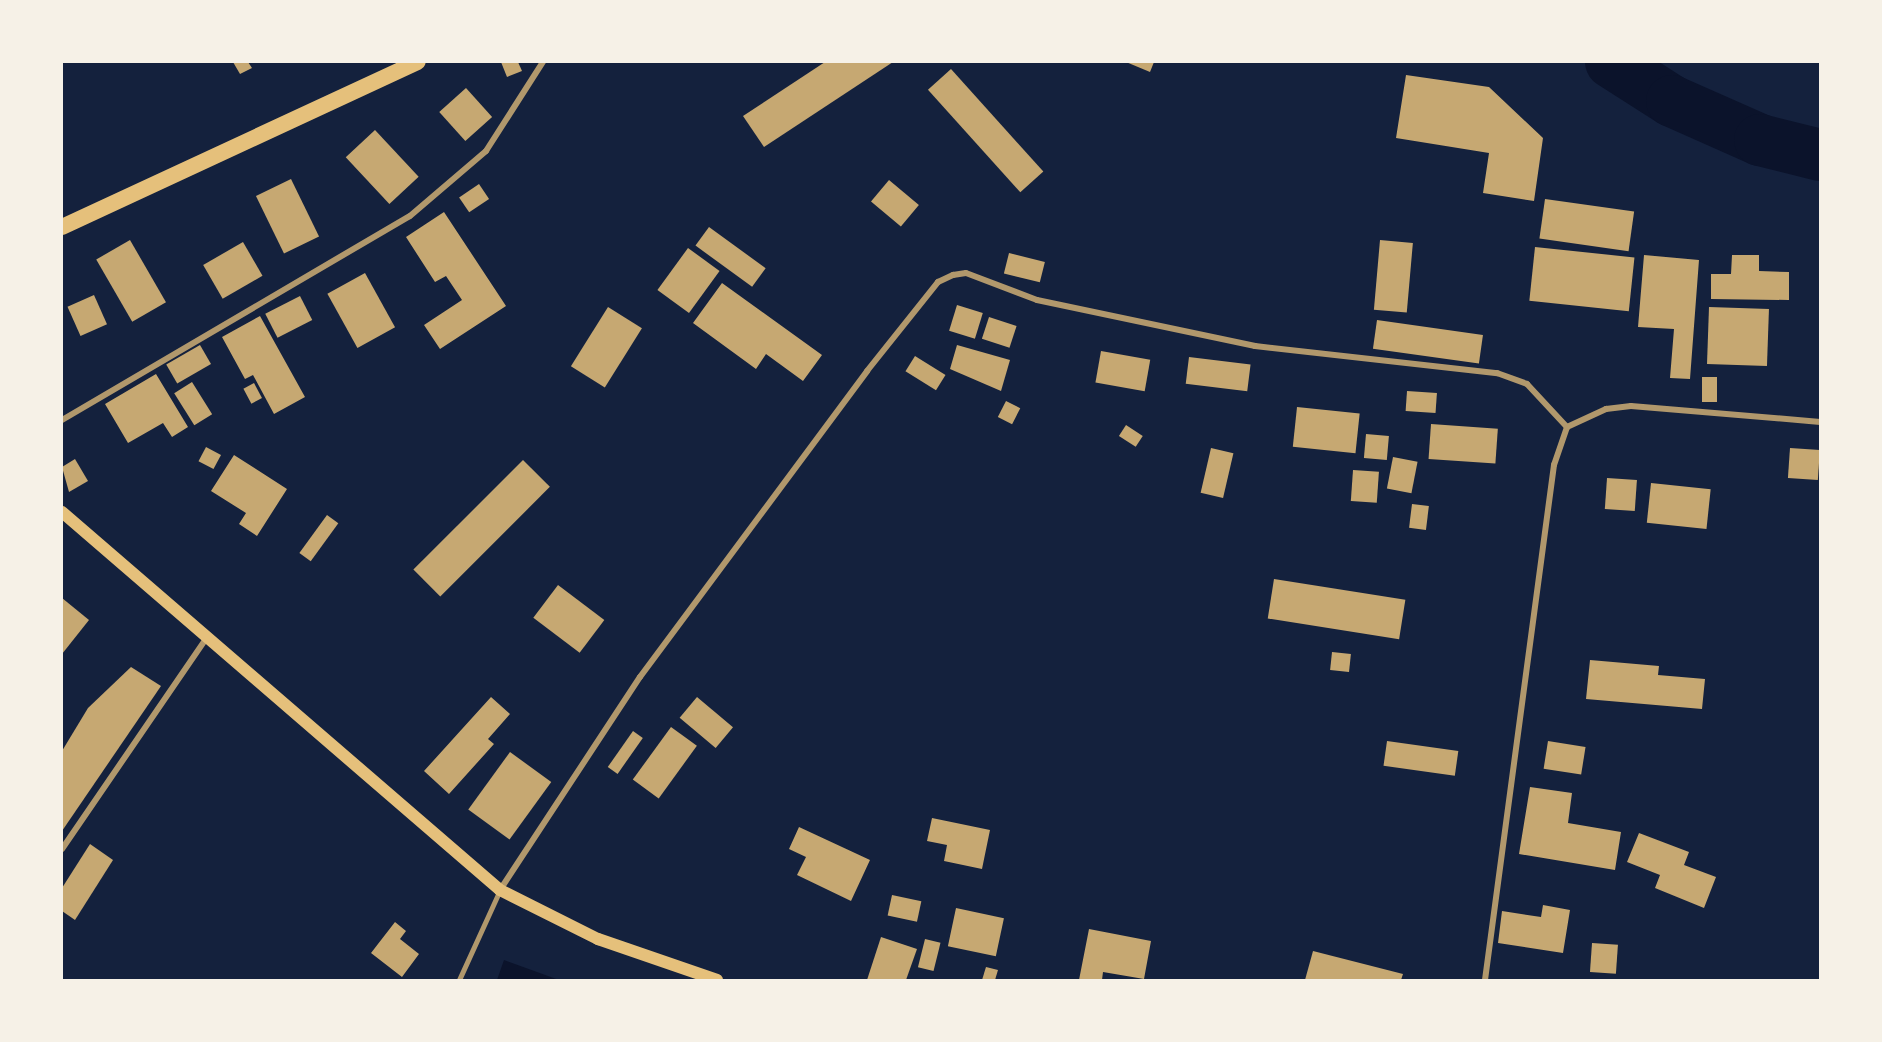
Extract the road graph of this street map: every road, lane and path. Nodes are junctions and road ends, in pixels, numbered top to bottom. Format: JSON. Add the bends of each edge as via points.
{"nodes":[{"id":1,"x":418,"y":62,"type":"edge"},
{"id":2,"x":543,"y":62,"type":"edge"},
{"id":3,"x":62,"y":227,"type":"edge"},
{"id":4,"x":62,"y":420,"type":"edge"},
{"id":5,"x":1821,"y":422,"type":"edge"},
{"id":6,"x":1567,"y":428,"type":"junction"},
{"id":7,"x":62,"y":512,"type":"edge"},
{"id":8,"x":206,"y":639,"type":"junction"},
{"id":9,"x":62,"y":849,"type":"edge"},
{"id":10,"x":500,"y":890,"type":"junction"},
{"id":11,"x":459,"y":981,"type":"edge"},
{"id":12,"x":717,"y":981,"type":"edge"},
{"id":13,"x":1485,"y":981,"type":"edge"}],
"edges":[{"from":1,"to":3,"type":"highway"},
{"from":2,"to":4,"type":"street","via":[[486,151],[410,216]]},
{"from":5,"to":6,"type":"street","via":[[1687,407],[1630,406],[1606,409]]},
{"from":6,"to":10,"type":"street","via":[[1527,384],[1497,373],[1255,346],[1037,300],[966,273],[938,282],[867,371],[640,677]]},
{"from":6,"to":13,"type":"street","via":[[1554,465]]},
{"from":7,"to":8,"type":"main road"},
{"from":8,"to":9,"type":"street"},
{"from":8,"to":10,"type":"main road"},
{"from":10,"to":11,"type":"lane"},
{"from":10,"to":12,"type":"main road","via":[[598,939]]}]}
